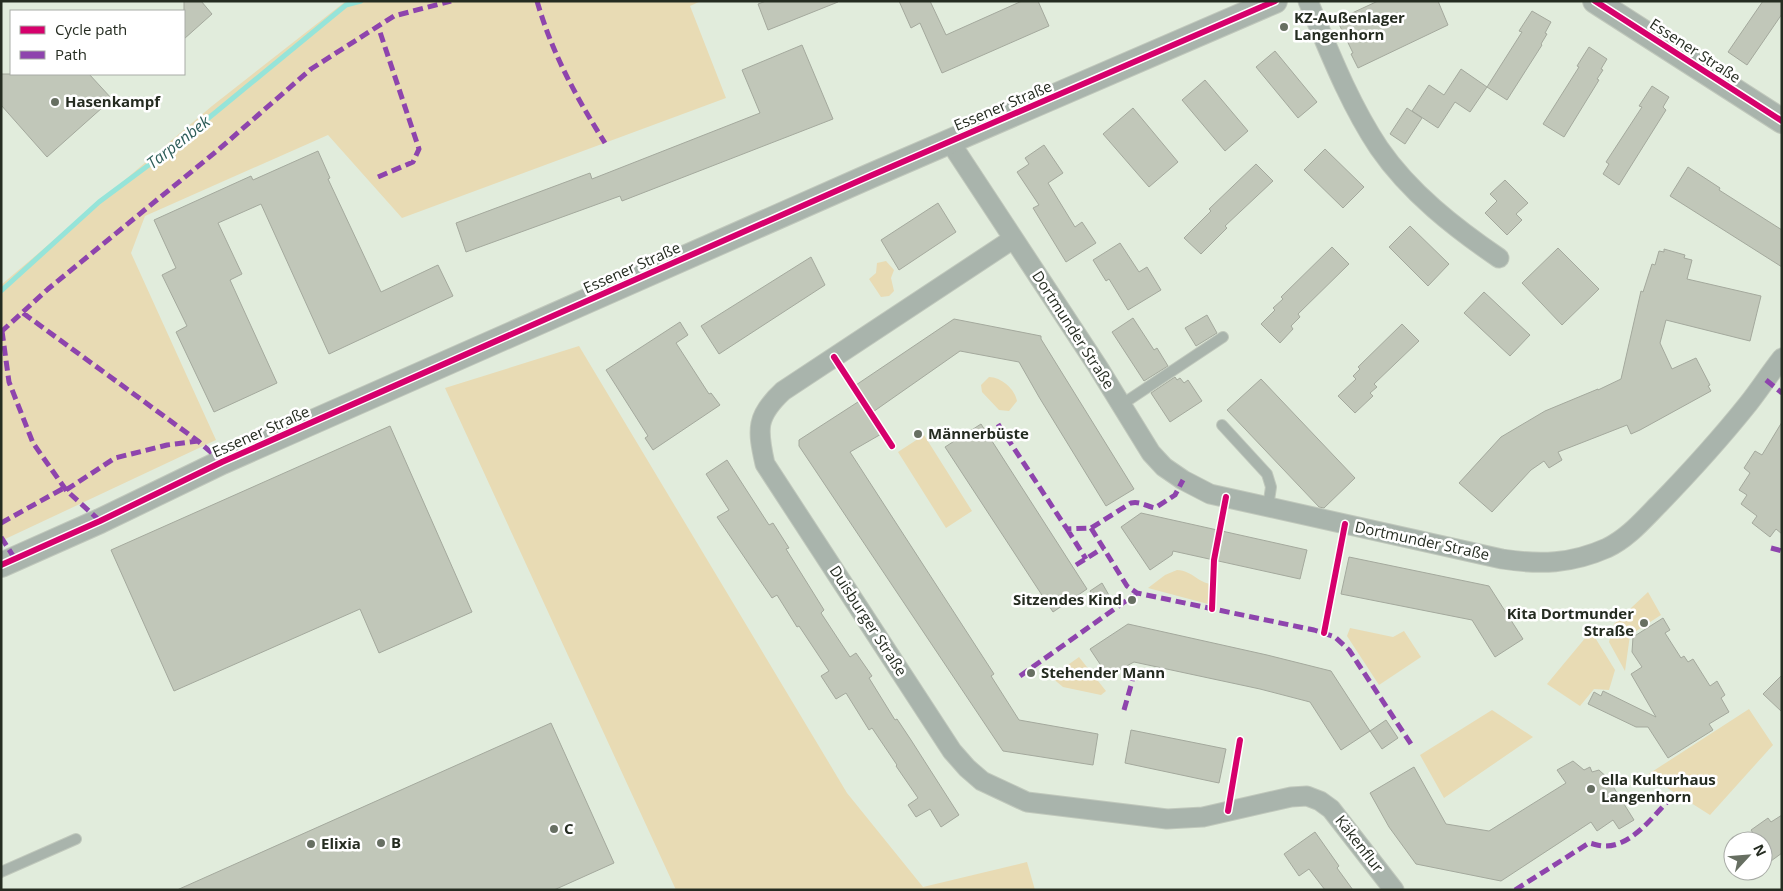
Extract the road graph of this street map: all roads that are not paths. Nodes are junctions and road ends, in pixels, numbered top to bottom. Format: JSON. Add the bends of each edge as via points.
{"nodes":[{"id":1,"x":1276,"y":1,"type":"edge"},
{"id":2,"x":1308,"y":1,"type":"edge"},
{"id":3,"x":1595,"y":1,"type":"edge"},
{"id":4,"x":1782,"y":121,"type":"edge"},
{"id":5,"x":950,"y":142,"type":"junction"},
{"id":6,"x":1012,"y":239,"type":"junction"},
{"id":7,"x":1499,"y":258,"type":"dead end"},
{"id":8,"x":1223,"y":336,"type":"dead end"},
{"id":9,"x":1782,"y":358,"type":"edge"},
{"id":10,"x":1121,"y":405,"type":"junction"},
{"id":11,"x":1222,"y":425,"type":"dead end"},
{"id":12,"x":1268,"y":507,"type":"junction"},
{"id":13,"x":1,"y":565,"type":"edge"},
{"id":14,"x":1320,"y":801,"type":"joint"},
{"id":15,"x":76,"y":839,"type":"dead end"},
{"id":16,"x":1,"y":872,"type":"edge"},
{"id":17,"x":1394,"y":890,"type":"edge"}],
"edges":[{"from":1,"to":5,"type":"street","name":"Essener Straße"},
{"from":2,"to":7,"type":"street","via":[[1351,100],[1393,167],[1446,219]]},
{"from":3,"to":4,"type":"street","name":"Essener Straße"},
{"from":5,"to":6,"type":"street","name":"Dortmunder Straße"},
{"from":5,"to":13,"type":"street","name":"Essener Straße","via":[[222,462]]},
{"from":6,"to":10,"type":"street","name":"Dortmunder Straße"},
{"from":6,"to":14,"type":"street","name":"Duisburger Straße","via":[[772,400],[763,412],[759,432],[765,464],[952,751],[982,781],[1026,802],[1167,819],[1202,817],[1291,797],[1307,796]]},
{"from":8,"to":10,"type":"lane"},
{"from":9,"to":12,"type":"street","name":"Dortmunder Straße","via":[[1682,480],[1627,536],[1608,548],[1580,558],[1550,563],[1502,559]]},
{"from":10,"to":12,"type":"street","name":"Dortmunder Straße","via":[[1151,453],[1164,467],[1210,494]]},
{"from":11,"to":12,"type":"lane","via":[[1267,474],[1271,487]]},
{"from":14,"to":17,"type":"street","name":"Käkenflur","via":[[1339,817]]},
{"from":15,"to":16,"type":"lane"}]}
